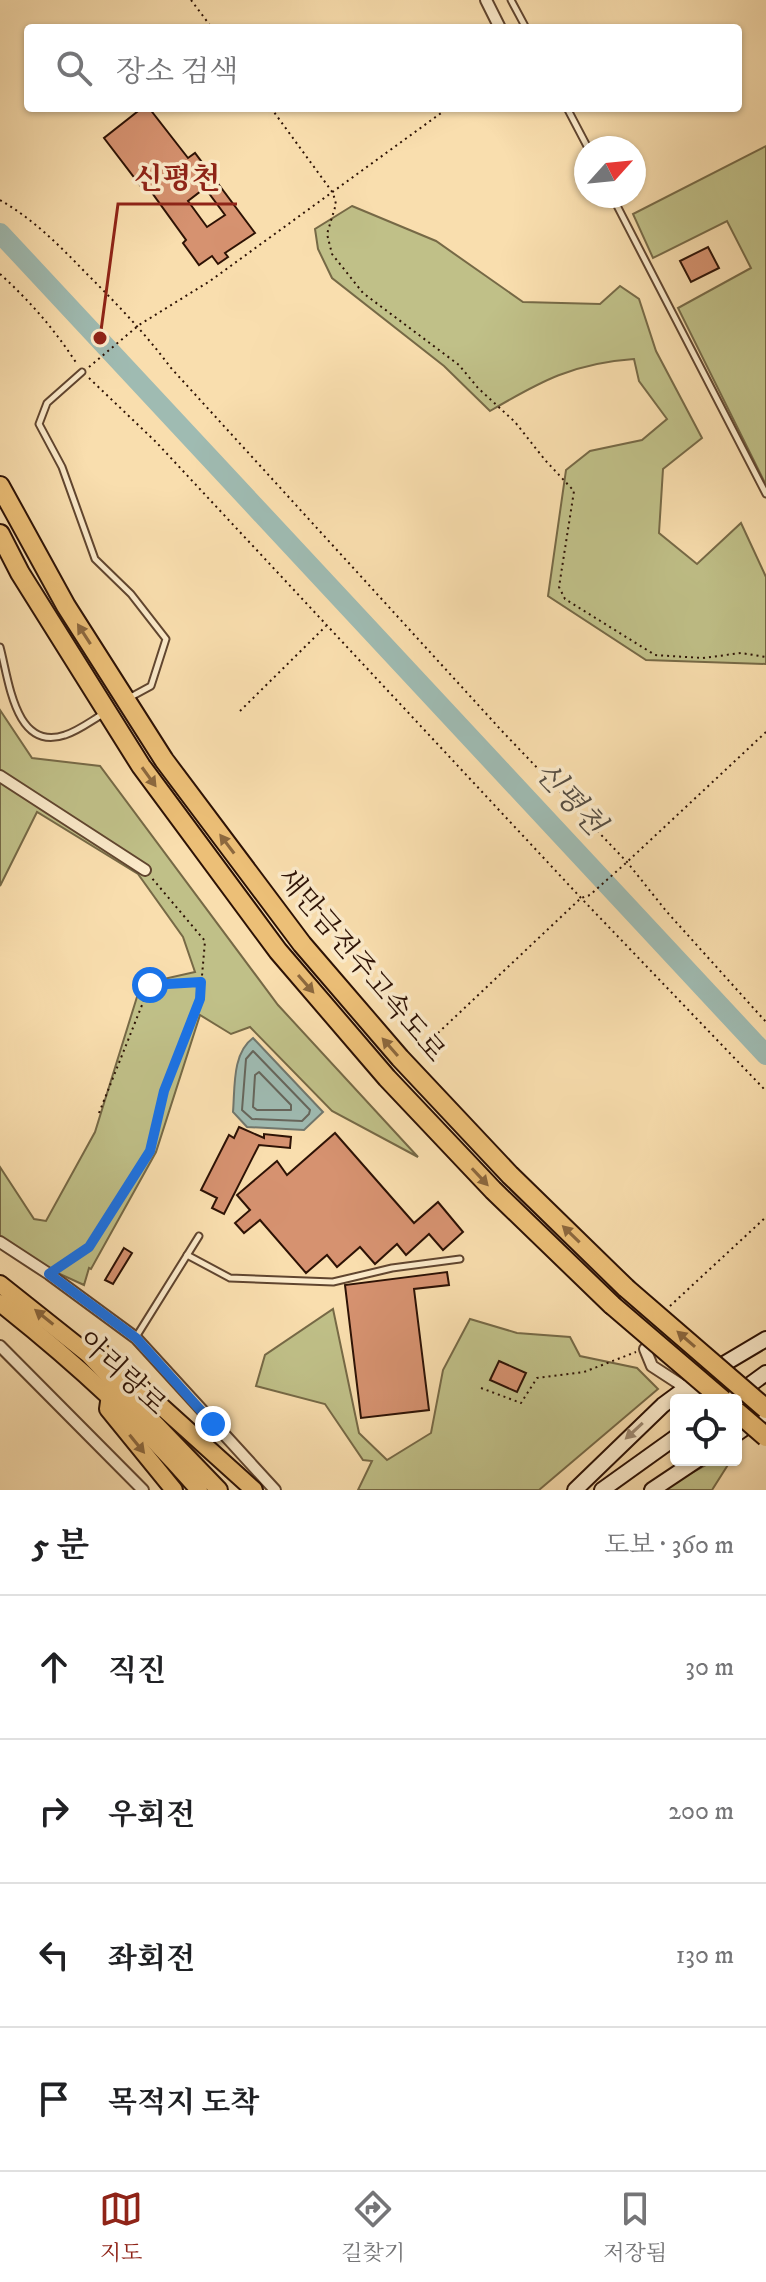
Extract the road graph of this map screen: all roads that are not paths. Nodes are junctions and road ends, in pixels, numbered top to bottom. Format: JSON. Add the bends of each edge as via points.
{"nodes":[{"id":1,"x":486,"y":0,"type":"edge"},
{"id":2,"x":511,"y":0,"type":"edge"},
{"id":3,"x":498,"y":24,"type":"edge"},
{"id":4,"x":524,"y":24,"type":"edge"},
{"id":5,"x":569,"y":112,"type":"edge"},
{"id":6,"x":582,"y":136,"type":"edge"},
{"id":7,"x":618,"y":208,"type":"edge"},
{"id":8,"x":82,"y":372,"type":"road end"},
{"id":9,"x":0,"y":486,"type":"edge"},
{"id":10,"x":766,"y":494,"type":"edge"},
{"id":11,"x":0,"y":534,"type":"edge"},
{"id":12,"x":0,"y":647,"type":"edge"},
{"id":13,"x":126,"y":700,"type":"junction"},
{"id":14,"x":107,"y":712,"type":"junction"},
{"id":15,"x":0,"y":776,"type":"edge"},
{"id":16,"x":145,"y":870,"type":"road end"},
{"id":17,"x":199,"y":1236,"type":"dead end"},
{"id":18,"x":0,"y":1242,"type":"edge"},
{"id":19,"x":187,"y":1255,"type":"junction"},
{"id":20,"x":460,"y":1259,"type":"dead end"},
{"id":21,"x":0,"y":1284,"type":"edge"},
{"id":22,"x":0,"y":1303,"type":"edge"},
{"id":23,"x":136,"y":1338,"type":"junction"},
{"id":24,"x":766,"y":1339,"type":"edge"},
{"id":25,"x":0,"y":1346,"type":"edge"},
{"id":26,"x":645,"y":1349,"type":"road end"},
{"id":27,"x":88,"y":1354,"type":"junction"},
{"id":28,"x":766,"y":1373,"type":"edge"},
{"id":29,"x":691,"y":1391,"type":"junction"},
{"id":30,"x":719,"y":1394,"type":"edge"},
{"id":31,"x":735,"y":1394,"type":"edge"},
{"id":32,"x":110,"y":1395,"type":"junction"},
{"id":33,"x":756,"y":1412,"type":"edge"},
{"id":34,"x":742,"y":1427,"type":"edge"},
{"id":35,"x":766,"y":1437,"type":"edge"},
{"id":36,"x":670,"y":1441,"type":"edge"},
{"id":37,"x":688,"y":1466,"type":"edge"},
{"id":38,"x":143,"y":1490,"type":"edge"},
{"id":39,"x":174,"y":1490,"type":"edge"},
{"id":40,"x":199,"y":1490,"type":"edge"},
{"id":41,"x":219,"y":1490,"type":"edge"},
{"id":42,"x":254,"y":1490,"type":"edge"},
{"id":43,"x":275,"y":1490,"type":"edge"},
{"id":44,"x":575,"y":1490,"type":"edge"},
{"id":45,"x":602,"y":1490,"type":"edge"},
{"id":46,"x":652,"y":1490,"type":"edge"}],
"edges":[{"from":1,"to":3,"type":"street"},
{"from":2,"to":4,"type":"lane"},
{"from":5,"to":6,"type":"lane"},
{"from":7,"to":10,"type":"lane"},
{"from":8,"to":13,"type":"lane","via":[[47,403],[39,424],[62,467],[95,559],[166,639],[151,686]]},
{"from":13,"to":9,"type":"highway","name":"새만금전주고속도로","one_way":true,"via":[[66,606]]},
{"from":11,"to":14,"type":"highway","name":"새만금전주고속도로"},
{"from":12,"to":14,"type":"lane","via":[[18,715],[30,732],[48,738],[66,735]]},
{"from":33,"to":13,"type":"highway","name":"새만금전주고속도로","one_way":true,"bridge":true,"via":[[510,1175],[400,1058],[311,955],[164,760]]},
{"from":14,"to":30,"type":"highway","name":"새만금전주고속도로","one_way":true,"bridge":true,"via":[[278,951],[387,1078],[612,1305]]},
{"from":15,"to":16,"type":"street"},
{"from":17,"to":19,"type":"lane"},
{"from":18,"to":23,"type":"street"},
{"from":19,"to":20,"type":"lane","via":[[230,1278],[333,1282]]},
{"from":19,"to":23,"type":"lane"},
{"from":27,"to":21,"type":"highway","name":"아리랑로","one_way":true},
{"from":22,"to":32,"type":"highway","name":"아리랑로"},
{"from":23,"to":43,"type":"street"},
{"from":24,"to":29,"type":"main road"},
{"from":25,"to":38,"type":"street"},
{"from":26,"to":29,"type":"street","via":[[652,1366]]},
{"from":27,"to":41,"type":"highway","name":"아리랑로"},
{"from":27,"to":42,"type":"highway","via":[[101,1352]]},
{"from":28,"to":31,"type":"main road"},
{"from":29,"to":44,"type":"main road","one_way":true,"via":[[663,1405]]},
{"from":32,"to":39,"type":"highway","one_way":true,"via":[[108,1409]]},
{"from":32,"to":40,"type":"highway","name":"아리랑로"},
{"from":33,"to":34,"type":"main road"},
{"from":33,"to":35,"type":"highway","name":"새만금전주고속도로","bridge":true},
{"from":36,"to":45,"type":"main road"},
{"from":37,"to":46,"type":"main road"}]}
